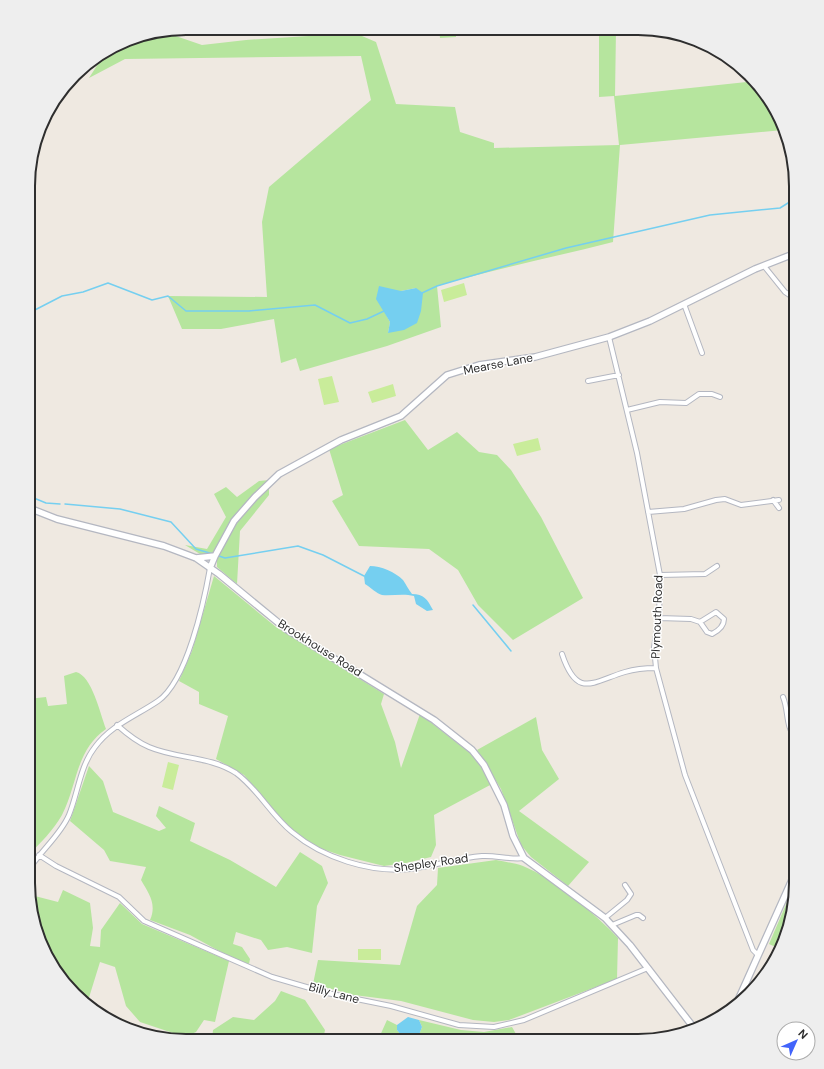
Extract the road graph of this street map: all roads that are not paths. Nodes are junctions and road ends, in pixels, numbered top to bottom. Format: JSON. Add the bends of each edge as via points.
{"nodes":[{"id":1,"x":789,"y":256,"type":"edge"},
{"id":2,"x":764,"y":266,"type":"junction"},
{"id":3,"x":789,"y":295,"type":"edge"},
{"id":4,"x":684,"y":304,"type":"junction"},
{"id":5,"x":609,"y":337,"type":"junction"},
{"id":6,"x":702,"y":353,"type":"dead end"},
{"id":7,"x":619,"y":375,"type":"junction"},
{"id":8,"x":588,"y":381,"type":"dead end"},
{"id":9,"x":720,"y":398,"type":"dead end"},
{"id":10,"x":627,"y":410,"type":"junction"},
{"id":11,"x":772,"y":500,"type":"junction"},
{"id":12,"x":780,"y":500,"type":"dead end"},
{"id":13,"x":779,"y":508,"type":"dead end"},
{"id":14,"x":35,"y":510,"type":"edge"},
{"id":15,"x":648,"y":512,"type":"junction"},
{"id":16,"x":215,"y":556,"type":"junction"},
{"id":17,"x":196,"y":558,"type":"junction"},
{"id":18,"x":717,"y":566,"type":"dead end"},
{"id":19,"x":210,"y":568,"type":"junction"},
{"id":20,"x":660,"y":575,"type":"junction"},
{"id":21,"x":659,"y":618,"type":"junction"},
{"id":22,"x":700,"y":622,"type":"junction"},
{"id":23,"x":562,"y":654,"type":"dead end"},
{"id":24,"x":656,"y":668,"type":"junction"},
{"id":25,"x":783,"y":697,"type":"dead end"},
{"id":26,"x":117,"y":725,"type":"junction"},
{"id":27,"x":789,"y":727,"type":"edge"},
{"id":28,"x":39,"y":855,"type":"junction"},
{"id":29,"x":524,"y":858,"type":"junction"},
{"id":30,"x":35,"y":861,"type":"edge"},
{"id":31,"x":625,"y":885,"type":"dead end"},
{"id":32,"x":789,"y":886,"type":"edge"},
{"id":33,"x":605,"y":918,"type":"junction"},
{"id":34,"x":643,"y":918,"type":"dead end"},
{"id":35,"x":612,"y":925,"type":"junction"},
{"id":36,"x":758,"y":955,"type":"junction"},
{"id":37,"x":648,"y":968,"type":"junction"},
{"id":38,"x":741,"y":994,"type":"edge"},
{"id":39,"x":691,"y":1025,"type":"edge"}],
"edges":[{"from":1,"to":2,"type":"street","name":"Mearse Lane"},
{"from":2,"to":3,"type":"street"},
{"from":2,"to":4,"type":"street","name":"Mearse Lane"},
{"from":4,"to":5,"type":"street","name":"Mearse Lane"},
{"from":4,"to":6,"type":"street"},
{"from":5,"to":7,"type":"street","name":"Plymouth Road"},
{"from":5,"to":16,"type":"street","name":"Mearse Lane","via":[[535,357],[479,365],[447,375],[401,416],[341,440],[279,474],[234,521]]},
{"from":7,"to":8,"type":"street"},
{"from":7,"to":10,"type":"street","name":"Plymouth Road"},
{"from":9,"to":10,"type":"street","via":[[712,394],[699,394],[686,403],[660,402]]},
{"from":10,"to":15,"type":"street","name":"Plymouth Road"},
{"from":11,"to":12,"type":"street"},
{"from":11,"to":13,"type":"street"},
{"from":11,"to":15,"type":"street","via":[[742,505],[716,500],[684,510]]},
{"from":14,"to":17,"type":"street","name":"Brookhouse Road","via":[[57,519],[164,546]]},
{"from":15,"to":20,"type":"street","name":"Plymouth Road"},
{"from":16,"to":17,"type":"street"},
{"from":16,"to":19,"type":"street","name":"Mearse Lane"},
{"from":17,"to":19,"type":"street","name":"Brookhouse Road"},
{"from":18,"to":20,"type":"street","via":[[705,574]]},
{"from":19,"to":26,"type":"street","via":[[197,624],[178,678],[160,700]]},
{"from":19,"to":29,"type":"street","name":"Brookhouse Road","via":[[286,629],[413,706],[472,750],[498,790]]},
{"from":20,"to":21,"type":"street","name":"Plymouth Road"},
{"from":21,"to":22,"type":"street","via":[[691,619]]},
{"from":21,"to":24,"type":"street","name":"Plymouth Road","via":[[654,647]]},
{"from":22,"to":22,"type":"street","via":[[714,612],[719,613],[724,622],[718,631],[712,634],[707,632]]},
{"from":23,"to":24,"type":"street","via":[[568,671],[586,684],[599,683],[632,670]]},
{"from":24,"to":36,"type":"street","name":"Plymouth Road","via":[[685,775],[729,892],[753,950]]},
{"from":25,"to":27,"type":"street","via":[[787,705]]},
{"from":26,"to":28,"type":"street","via":[[104,735],[94,748],[85,766],[69,815]]},
{"from":26,"to":29,"type":"street","name":"Shepley Road","via":[[150,748],[217,763],[236,774],[257,793],[291,832],[321,852],[359,864],[395,870],[480,856]]},
{"from":28,"to":30,"type":"street"},
{"from":28,"to":37,"type":"street","name":"Billy Lane","via":[[119,897],[144,921],[272,976],[327,993],[392,1006],[459,1025],[494,1027],[524,1020]]},
{"from":29,"to":33,"type":"street"},
{"from":31,"to":33,"type":"street","via":[[631,894]]},
{"from":32,"to":36,"type":"street"},
{"from":33,"to":35,"type":"street"},
{"from":34,"to":35,"type":"street","via":[[639,915]]},
{"from":35,"to":37,"type":"street"},
{"from":36,"to":38,"type":"street"},
{"from":37,"to":39,"type":"street"}]}
